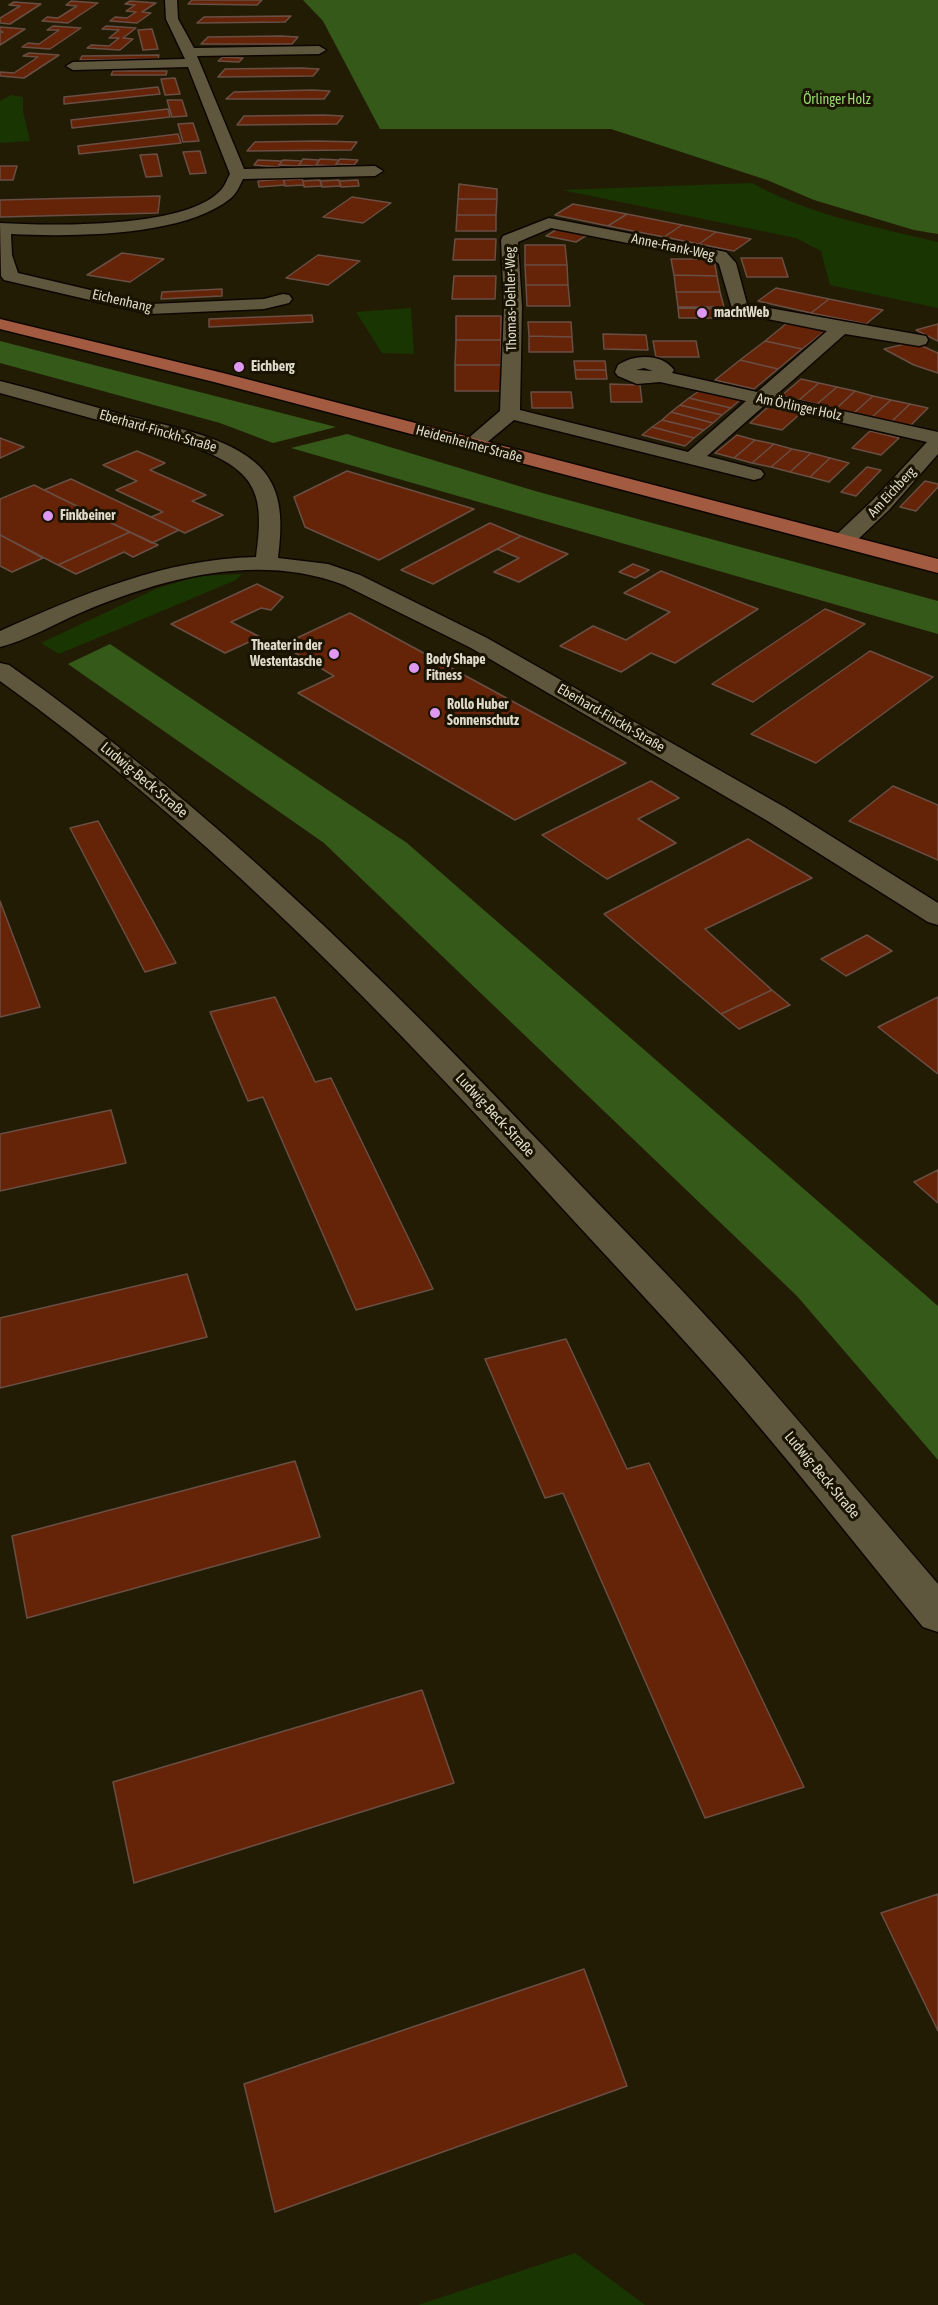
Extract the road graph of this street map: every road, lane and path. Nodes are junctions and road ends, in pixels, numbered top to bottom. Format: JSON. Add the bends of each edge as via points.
{"nodes":[{"id":1,"x":171,"y":0,"type":"edge"},
{"id":2,"x":319,"y":50,"type":"dead end"},
{"id":3,"x":191,"y":58,"type":"junction"},
{"id":4,"x":73,"y":66,"type":"dead end"},
{"id":5,"x":375,"y":171,"type":"dead end"},
{"id":6,"x":238,"y":174,"type":"junction"},
{"id":7,"x":1,"y":228,"type":"edge"},
{"id":8,"x":596,"y":232,"type":"joint"},
{"id":9,"x":283,"y":299,"type":"dead end"},
{"id":10,"x":0,"y":324,"type":"edge"},
{"id":11,"x":841,"y":328,"type":"junction"},
{"id":12,"x":919,"y":340,"type":"dead end"},
{"id":13,"x":660,"y":376,"type":"dead end"},
{"id":14,"x":0,"y":387,"type":"edge"},
{"id":15,"x":753,"y":404,"type":"junction"},
{"id":16,"x":510,"y":413,"type":"junction"},
{"id":17,"x":938,"y":440,"type":"edge"},
{"id":18,"x":472,"y":445,"type":"junction"},
{"id":19,"x":692,"y":459,"type":"junction"},
{"id":20,"x":754,"y":474,"type":"dead end"},
{"id":21,"x":844,"y":540,"type":"junction"},
{"id":22,"x":266,"y":562,"type":"junction"},
{"id":23,"x":938,"y":566,"type":"edge"},
{"id":24,"x":0,"y":640,"type":"edge"},
{"id":25,"x":0,"y":670,"type":"edge"},
{"id":26,"x":938,"y":916,"type":"edge"},
{"id":27,"x":938,"y":1614,"type":"edge"}],
"edges":[{"from":1,"to":3,"type":"street","via":[[172,19]]},
{"from":2,"to":3,"type":"street"},
{"from":3,"to":4,"type":"street"},
{"from":3,"to":6,"type":"street"},
{"from":5,"to":6,"type":"street"},
{"from":6,"to":7,"type":"street","name":"Eichenhang","via":[[237,183],[223,198],[178,217],[94,228]]},
{"from":7,"to":9,"type":"street","name":"Eichenhang","via":[[3,255],[10,276],[150,309],[264,304]]},
{"from":8,"to":11,"type":"street","name":"Anne-Frank-Weg","via":[[720,256],[727,263],[739,308]]},
{"from":8,"to":16,"type":"street","name":"Thomas-Dehler-Weg","via":[[549,223],[509,240],[513,307]]},
{"from":10,"to":18,"type":"main road","name":"Heidenheimer Straße"},
{"from":11,"to":12,"type":"street"},
{"from":11,"to":15,"type":"street"},
{"from":13,"to":15,"type":"street","name":"Am Örlinger Holz"},
{"from":14,"to":22,"type":"street","name":"Eberhard-Finckh-Straße","via":[[229,452],[255,476],[269,501],[272,529]]},
{"from":15,"to":17,"type":"street","name":"Am Örlinger Holz"},
{"from":15,"to":19,"type":"street"},
{"from":16,"to":18,"type":"street"},
{"from":16,"to":19,"type":"street"},
{"from":17,"to":21,"type":"street","name":"Am Eichberg"},
{"from":18,"to":21,"type":"main road","name":"Heidenheimer Straße"},
{"from":19,"to":20,"type":"street"},
{"from":21,"to":23,"type":"main road","name":"Heidenheimer Straße"},
{"from":22,"to":24,"type":"street","name":"Eberhard-Finckh-Straße","via":[[198,566],[151,576]]},
{"from":22,"to":26,"type":"street","name":"Eberhard-Finckh-Straße","via":[[328,571],[352,580],[478,643],[776,814]]},
{"from":25,"to":27,"type":"street","name":"Ludwig-Beck-Straße","via":[[72,721],[179,809],[338,955],[434,1051],[730,1367]]}]}
